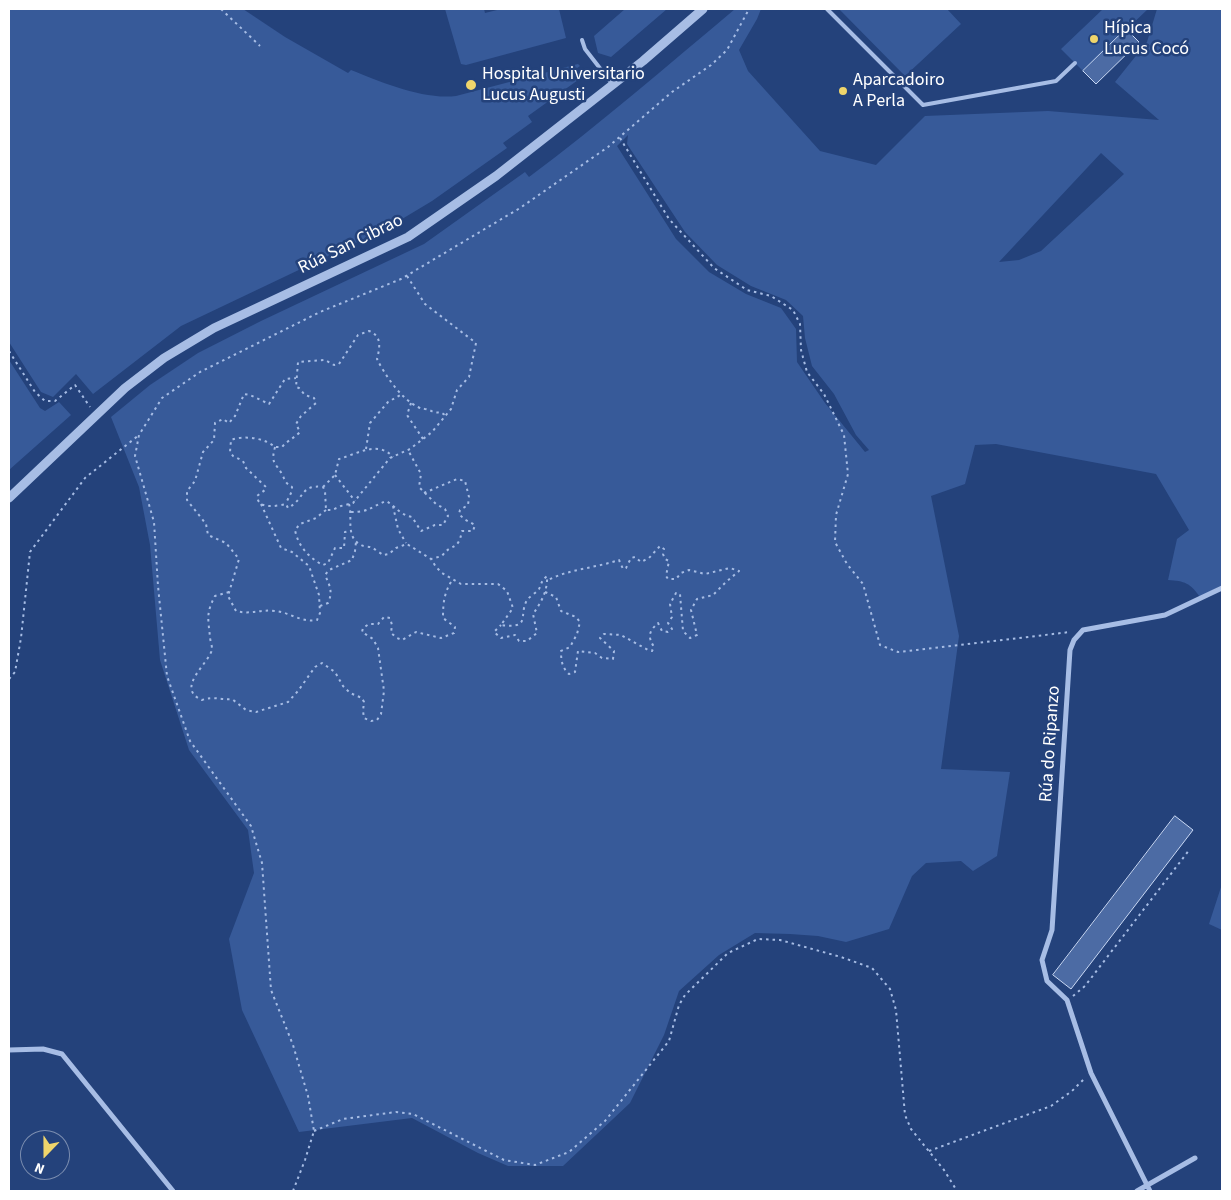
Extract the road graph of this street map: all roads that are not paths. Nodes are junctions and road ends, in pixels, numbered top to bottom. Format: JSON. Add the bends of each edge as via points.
{"nodes":[{"id":1,"x":703,"y":9,"type":"edge"},
{"id":2,"x":827,"y":9,"type":"edge"},
{"id":3,"x":582,"y":40,"type":"dead end"},
{"id":4,"x":1075,"y":63,"type":"dead end"},
{"id":5,"x":612,"y":85,"type":"junction"},
{"id":6,"x":9,"y":498,"type":"edge"},
{"id":7,"x":1222,"y":588,"type":"edge"},
{"id":8,"x":9,"y":1050,"type":"edge"},
{"id":9,"x":1196,"y":1158,"type":"dead end"},
{"id":10,"x":1147,"y":1186,"type":"junction"},
{"id":11,"x":173,"y":1191,"type":"edge"},
{"id":12,"x":1137,"y":1191,"type":"edge"},
{"id":13,"x":1150,"y":1191,"type":"edge"}],
"edges":[{"from":1,"to":5,"type":"street","name":"Rúa San Cibrao"},
{"from":2,"to":4,"type":"lane","via":[[923,105],[1056,81]]},
{"from":3,"to":5,"type":"lane"},
{"from":5,"to":6,"type":"street","name":"Rúa San Cibrao","via":[[496,176],[408,237],[214,328],[164,358],[125,388]]},
{"from":7,"to":10,"type":"street","name":"Rúa do Ripanzo","via":[[1165,616],[1083,630],[1070,650],[1052,930],[1042,960],[1047,981],[1067,1000],[1090,1073]]},
{"from":8,"to":11,"type":"street","via":[[43,1049],[62,1054]]},
{"from":9,"to":10,"type":"street"},
{"from":10,"to":12,"type":"street"},
{"from":10,"to":13,"type":"street"}]}
